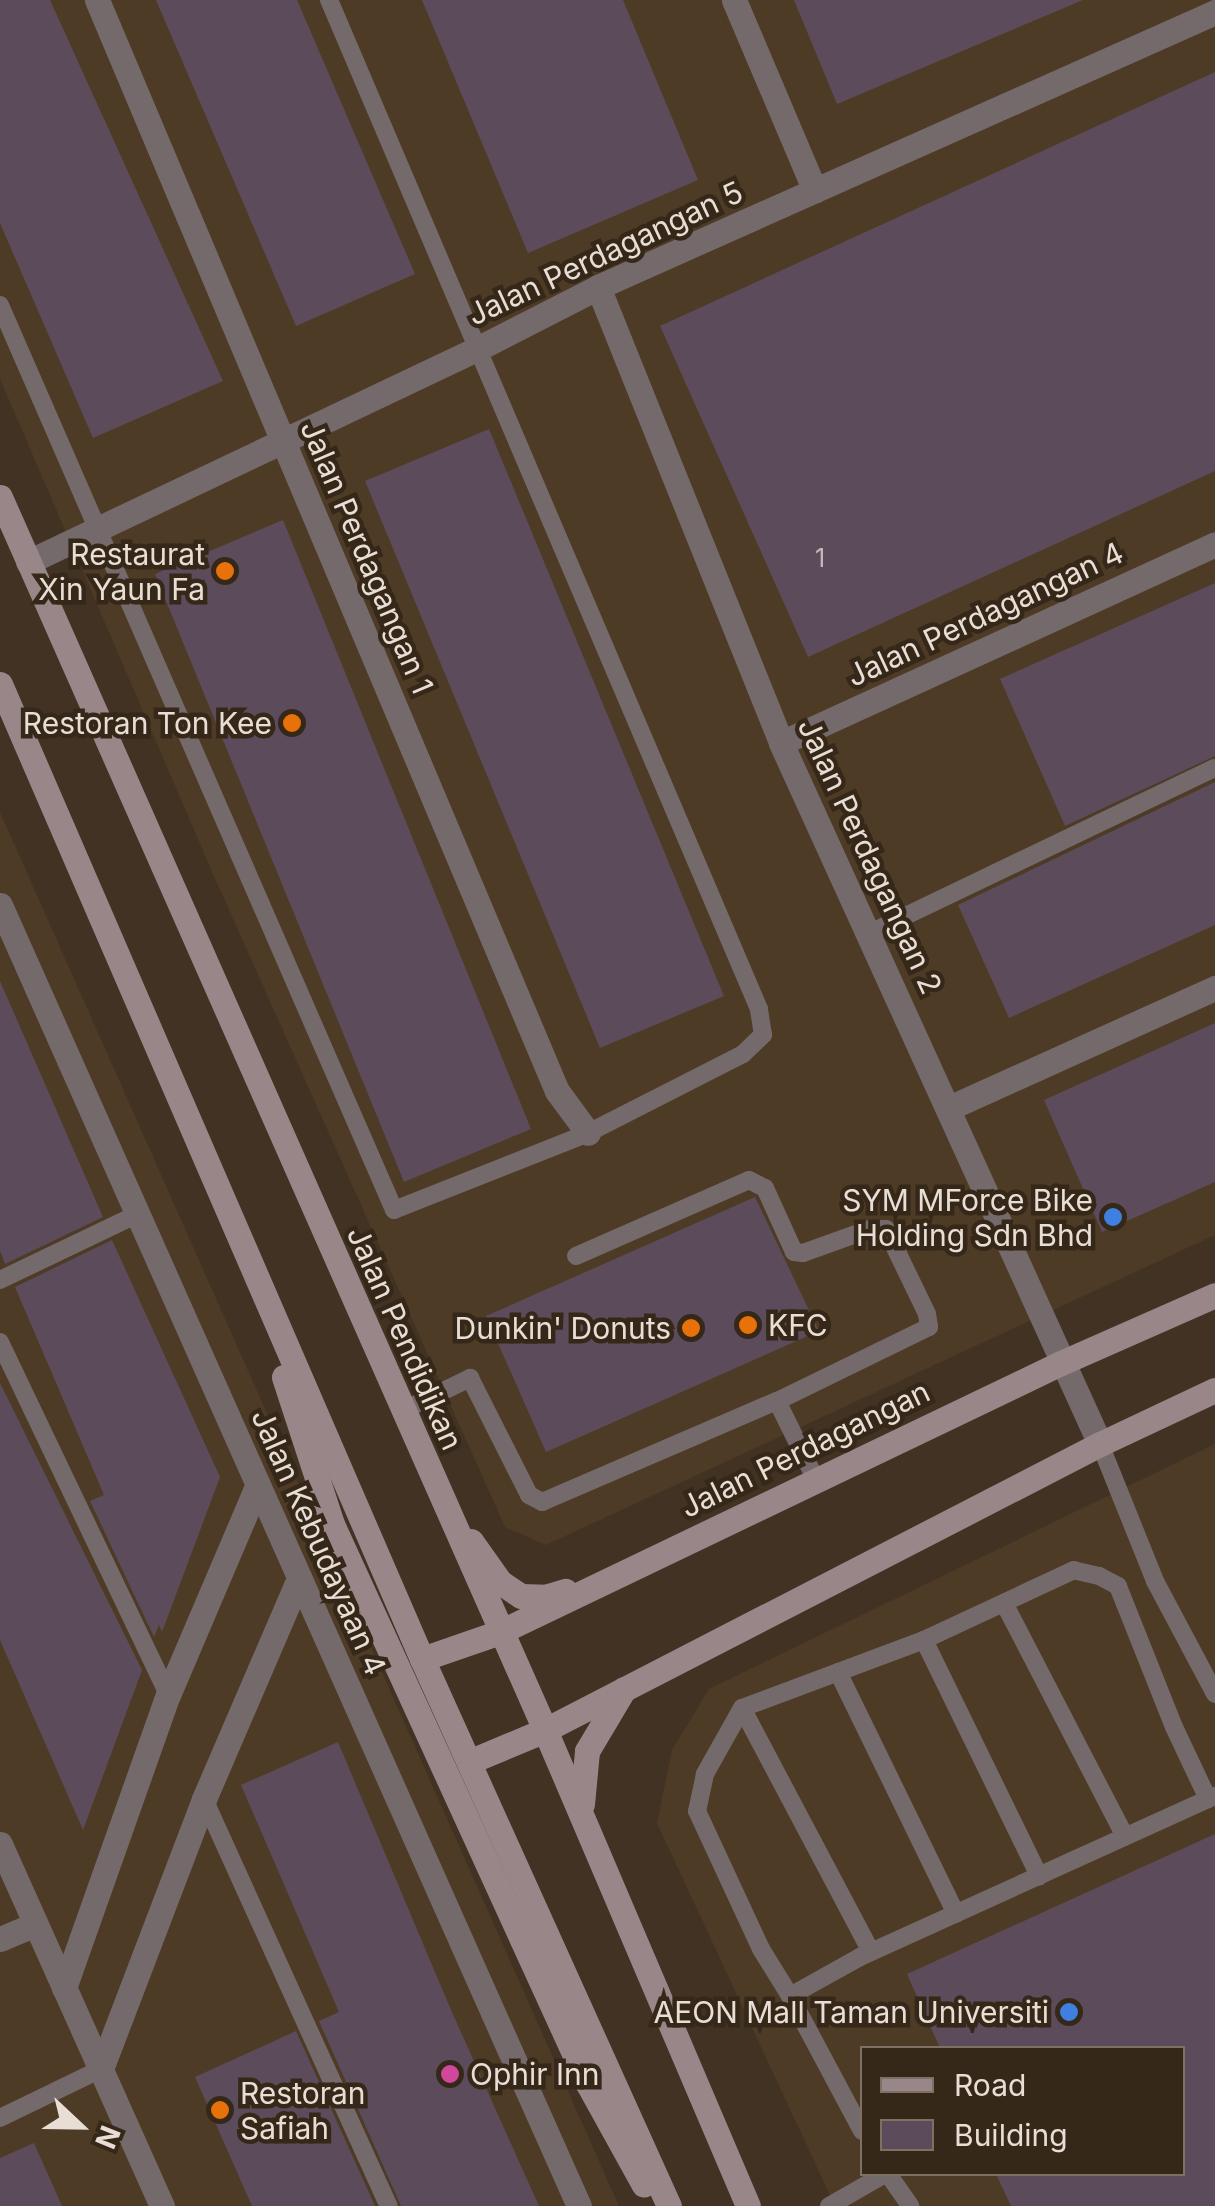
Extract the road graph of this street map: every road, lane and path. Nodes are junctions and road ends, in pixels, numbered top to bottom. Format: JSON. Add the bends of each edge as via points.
{"nodes":[{"id":1,"x":98,"y":0,"type":"edge"},
{"id":2,"x":329,"y":0,"type":"edge"},
{"id":3,"x":734,"y":0,"type":"edge"},
{"id":4,"x":1215,"y":12,"type":"edge"},
{"id":5,"x":815,"y":191,"type":"junction"},
{"id":6,"x":598,"y":287,"type":"junction"},
{"id":7,"x":0,"y":304,"type":"edge"},
{"id":8,"x":478,"y":349,"type":"junction"},
{"id":9,"x":282,"y":439,"type":"junction"},
{"id":10,"x":0,"y":496,"type":"edge"},
{"id":11,"x":96,"y":527,"type":"junction"},
{"id":12,"x":1215,"y":544,"type":"edge"},
{"id":13,"x":28,"y":562,"type":"junction"},
{"id":14,"x":0,"y":684,"type":"edge"},
{"id":15,"x":781,"y":742,"type":"junction"},
{"id":16,"x":1215,"y":768,"type":"edge"},
{"id":17,"x":0,"y":905,"type":"edge"},
{"id":18,"x":870,"y":933,"type":"junction"},
{"id":19,"x":1215,"y":988,"type":"edge"},
{"id":20,"x":949,"y":1108,"type":"junction"},
{"id":21,"x":588,"y":1134,"type":"junction"},
{"id":22,"x":138,"y":1214,"type":"junction"},
{"id":23,"x":234,"y":1224,"type":"junction"},
{"id":24,"x":576,"y":1256,"type":"dead end"},
{"id":25,"x":0,"y":1280,"type":"edge"},
{"id":26,"x":1215,"y":1295,"type":"edge"},
{"id":27,"x":0,"y":1342,"type":"edge"},
{"id":28,"x":1061,"y":1363,"type":"junction"},
{"id":29,"x":1213,"y":1397,"type":"edge"},
{"id":30,"x":777,"y":1401,"type":"junction"},
{"id":31,"x":402,"y":1411,"type":"junction"},
{"id":32,"x":1100,"y":1444,"type":"junction"},
{"id":33,"x":816,"y":1480,"type":"junction"},
{"id":34,"x":258,"y":1484,"type":"junction"},
{"id":35,"x":437,"y":1491,"type":"junction"},
{"id":36,"x":615,"y":1576,"type":"junction"},
{"id":37,"x":300,"y":1578,"type":"junction"},
{"id":38,"x":1004,"y":1603,"type":"junction"},
{"id":39,"x":500,"y":1632,"type":"junction"},
{"id":40,"x":924,"y":1640,"type":"junction"},
{"id":41,"x":422,"y":1659,"type":"junction"},
{"id":42,"x":838,"y":1672,"type":"junction"},
{"id":43,"x":626,"y":1685,"type":"junction"},
{"id":44,"x":1215,"y":1694,"type":"edge"},
{"id":45,"x":168,"y":1695,"type":"junction"},
{"id":46,"x":742,"y":1708,"type":"junction"},
{"id":47,"x":544,"y":1730,"type":"junction"},
{"id":48,"x":471,"y":1761,"type":"junction"},
{"id":49,"x":1212,"y":1798,"type":"edge"},
{"id":50,"x":204,"y":1800,"type":"junction"},
{"id":51,"x":582,"y":1818,"type":"junction"},
{"id":52,"x":1125,"y":1836,"type":"junction"},
{"id":53,"x":0,"y":1844,"type":"edge"},
{"id":54,"x":1039,"y":1876,"type":"junction"},
{"id":55,"x":956,"y":1914,"type":"junction"},
{"id":56,"x":36,"y":1924,"type":"junction"},
{"id":57,"x":0,"y":1939,"type":"edge"},
{"id":58,"x":871,"y":1952,"type":"junction"},
{"id":59,"x":64,"y":1988,"type":"junction"},
{"id":60,"x":790,"y":1996,"type":"junction"},
{"id":61,"x":100,"y":2069,"type":"junction"},
{"id":62,"x":0,"y":2118,"type":"edge"},
{"id":63,"x":860,"y":2127,"type":"edge"},
{"id":64,"x":883,"y":2176,"type":"edge"},
{"id":65,"x":888,"y":2176,"type":"edge"},
{"id":66,"x":162,"y":2206,"type":"edge"},
{"id":67,"x":389,"y":2206,"type":"edge"},
{"id":68,"x":578,"y":2206,"type":"edge"},
{"id":69,"x":656,"y":2206,"type":"edge"},
{"id":70,"x":668,"y":2206,"type":"edge"},
{"id":71,"x":748,"y":2206,"type":"edge"},
{"id":72,"x":829,"y":2206,"type":"edge"},
{"id":73,"x":910,"y":2206,"type":"edge"}],
"edges":[{"from":1,"to":9,"type":"street","name":"Jalan Perdagangan 1"},
{"from":2,"to":8,"type":"lane"},
{"from":3,"to":5,"type":"street"},
{"from":4,"to":5,"type":"street","name":"Jalan Perdagangan 5"},
{"from":5,"to":6,"type":"street","name":"Jalan Perdagangan 5"},
{"from":6,"to":8,"type":"street","name":"Jalan Perdagangan 5"},
{"from":6,"to":15,"type":"street","name":"Jalan Perdagangan 2"},
{"from":7,"to":11,"type":"lane"},
{"from":8,"to":9,"type":"street","name":"Jalan Perdagangan 5"},
{"from":8,"to":21,"type":"lane","via":[[759,1009],[764,1034],[743,1054]]},
{"from":9,"to":11,"type":"street","name":"Jalan Perdagangan 5"},
{"from":9,"to":21,"type":"street","name":"Jalan Perdagangan 1","via":[[557,1090]]},
{"from":10,"to":13,"type":"main road","name":"Jalan Pendidikan"},
{"from":11,"to":13,"type":"street","name":"Jalan Perdagangan 5"},
{"from":11,"to":21,"type":"lane","via":[[394,1210]]},
{"from":12,"to":15,"type":"street","name":"Jalan Perdagangan 4"},
{"from":13,"to":31,"type":"main road","name":"Jalan Pendidikan"},
{"from":14,"to":23,"type":"main road"},
{"from":15,"to":18,"type":"street","name":"Jalan Perdagangan 2"},
{"from":16,"to":18,"type":"lane"},
{"from":17,"to":22,"type":"street","name":"Jalan Kebudayaan 4"},
{"from":18,"to":20,"type":"street","name":"Jalan Perdagangan 2"},
{"from":19,"to":20,"type":"street"},
{"from":20,"to":28,"type":"street","name":"Jalan Perdagangan 2"},
{"from":22,"to":25,"type":"lane"},
{"from":22,"to":34,"type":"street","name":"Jalan Kebudayaan 4"},
{"from":23,"to":41,"type":"main road"},
{"from":23,"to":69,"type":"main road","via":[[332,1524],[588,2084]]},
{"from":24,"to":30,"type":"lane","via":[[749,1180],[765,1188],[794,1252],[886,1229],[928,1328]]},
{"from":26,"to":28,"type":"main road","name":"Jalan Perdagangan"},
{"from":27,"to":45,"type":"lane"},
{"from":28,"to":32,"type":"street","name":"Jalan Perdagangan 2"},
{"from":28,"to":33,"type":"main road","name":"Jalan Perdagangan"},
{"from":29,"to":32,"type":"main road"},
{"from":30,"to":31,"type":"lane","via":[[542,1502],[529,1496],[470,1378]]},
{"from":30,"to":33,"type":"lane"},
{"from":31,"to":35,"type":"main road","name":"Jalan Pendidikan"},
{"from":32,"to":43,"type":"main road"},
{"from":32,"to":44,"type":"lane","via":[[1155,1581]]},
{"from":33,"to":36,"type":"main road","name":"Jalan Perdagangan"},
{"from":34,"to":37,"type":"street","name":"Jalan Kebudayaan 4"},
{"from":34,"to":45,"type":"street"},
{"from":35,"to":36,"type":"main road","via":[[500,1582],[522,1596],[544,1597]]},
{"from":35,"to":39,"type":"main road","name":"Jalan Pendidikan"},
{"from":36,"to":39,"type":"main road","name":"Jalan Perdagangan"},
{"from":37,"to":50,"type":"street"},
{"from":37,"to":68,"type":"street","name":"Jalan Kebudayaan 4"},
{"from":38,"to":40,"type":"lane"},
{"from":38,"to":49,"type":"lane","via":[[1074,1570],[1118,1586],[1174,1727]]},
{"from":38,"to":52,"type":"lane"},
{"from":39,"to":41,"type":"main road","name":"Jalan Perdagangan"},
{"from":39,"to":47,"type":"main road","name":"Jalan Pendidikan"},
{"from":40,"to":42,"type":"lane"},
{"from":40,"to":54,"type":"lane"},
{"from":41,"to":48,"type":"main road"},
{"from":42,"to":46,"type":"lane"},
{"from":42,"to":55,"type":"lane"},
{"from":43,"to":47,"type":"main road"},
{"from":43,"to":51,"type":"main road","via":[[587,1751]]},
{"from":45,"to":59,"type":"street"},
{"from":46,"to":58,"type":"lane"},
{"from":46,"to":60,"type":"lane","via":[[706,1774],[698,1811],[761,1949]]},
{"from":47,"to":48,"type":"main road"},
{"from":47,"to":51,"type":"main road","name":"Jalan Pendidikan"},
{"from":48,"to":70,"type":"main road"},
{"from":49,"to":52,"type":"lane"},
{"from":50,"to":61,"type":"street"},
{"from":50,"to":67,"type":"lane"},
{"from":51,"to":71,"type":"main road","name":"Jalan Pendidikan"},
{"from":52,"to":54,"type":"lane"},
{"from":53,"to":56,"type":"street"},
{"from":54,"to":55,"type":"lane"},
{"from":55,"to":58,"type":"lane"},
{"from":56,"to":57,"type":"street"},
{"from":56,"to":59,"type":"street"},
{"from":58,"to":60,"type":"lane"},
{"from":59,"to":61,"type":"street"},
{"from":60,"to":63,"type":"lane"},
{"from":61,"to":62,"type":"lane"},
{"from":61,"to":66,"type":"street"},
{"from":64,"to":72,"type":"lane"},
{"from":65,"to":73,"type":"lane"}]}
